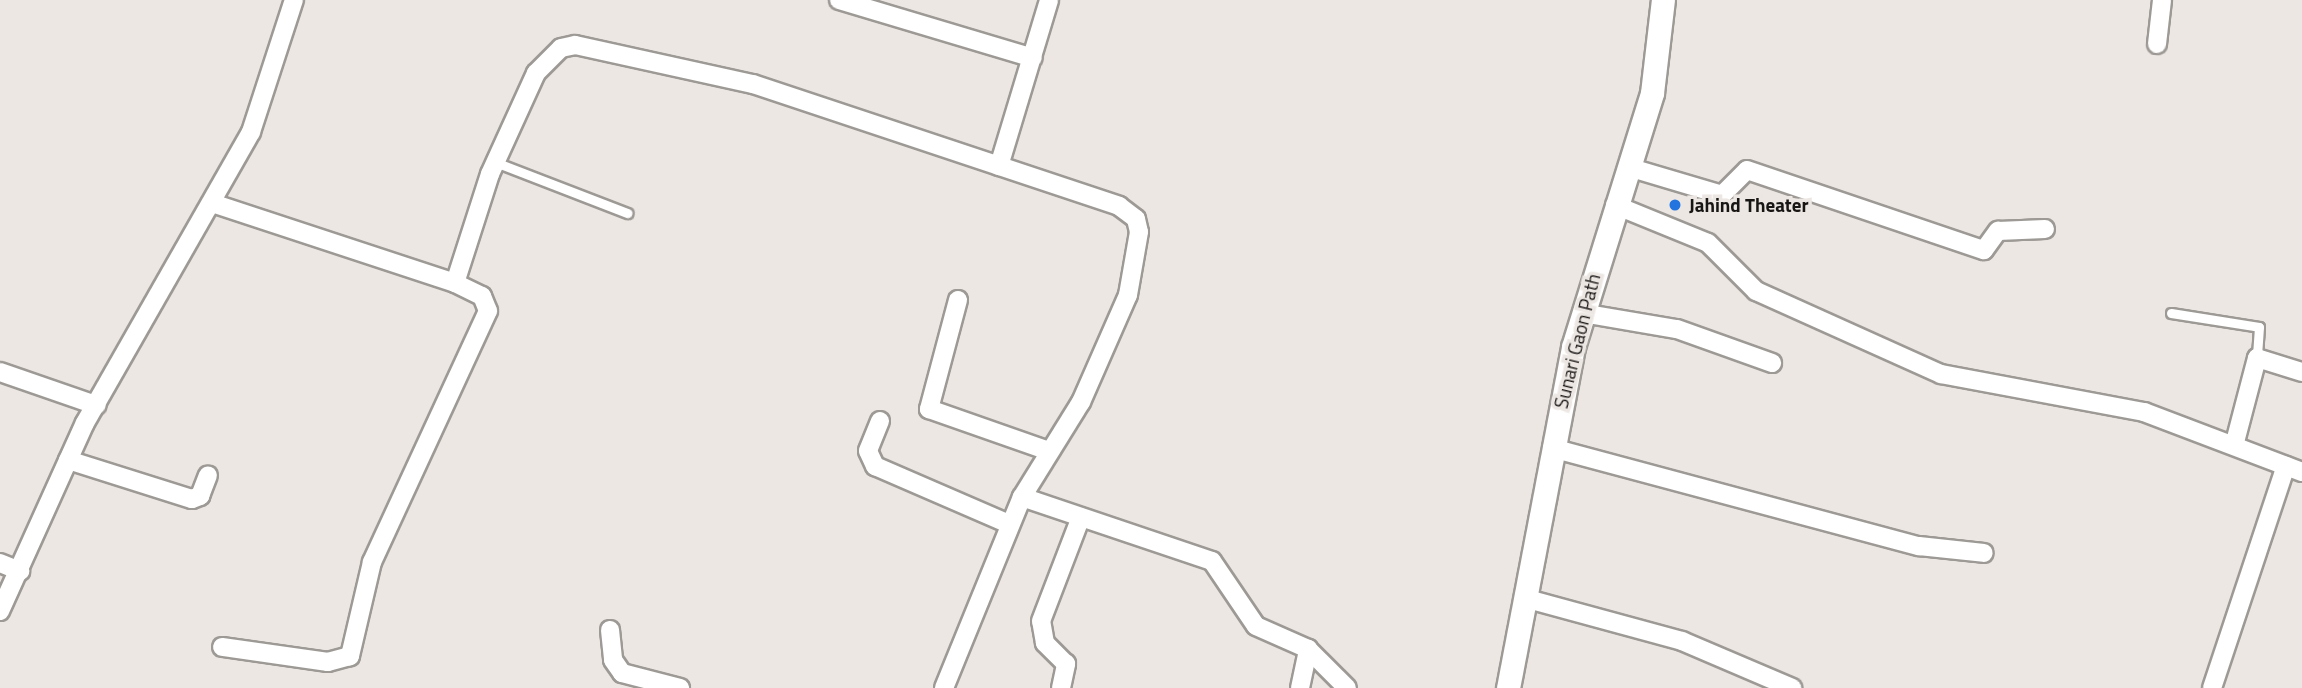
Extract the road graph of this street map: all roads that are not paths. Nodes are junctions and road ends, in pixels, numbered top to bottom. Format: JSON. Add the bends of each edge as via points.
{"nodes":[{"id":1,"x":294,"y":0,"type":"edge"},
{"id":2,"x":839,"y":0,"type":"edge"},
{"id":3,"x":1049,"y":0,"type":"edge"},
{"id":4,"x":1662,"y":0,"type":"edge"},
{"id":5,"x":2162,"y":0,"type":"edge"},
{"id":6,"x":2157,"y":44,"type":"dead end"},
{"id":7,"x":1033,"y":58,"type":"junction"},
{"id":8,"x":495,"y":162,"type":"junction"},
{"id":9,"x":999,"y":166,"type":"junction"},
{"id":10,"x":1628,"y":167,"type":"junction"},
{"id":11,"x":212,"y":203,"type":"junction"},
{"id":12,"x":1615,"y":205,"type":"junction"},
{"id":13,"x":628,"y":213,"type":"dead end"},
{"id":14,"x":2045,"y":229,"type":"dead end"},
{"id":15,"x":456,"y":282,"type":"junction"},
{"id":16,"x":958,"y":300,"type":"dead end"},
{"id":17,"x":1582,"y":313,"type":"junction"},
{"id":18,"x":2171,"y":313,"type":"dead end"},
{"id":19,"x":2257,"y":358,"type":"junction"},
{"id":20,"x":1772,"y":363,"type":"dead end"},
{"id":21,"x":0,"y":372,"type":"edge"},
{"id":22,"x":2302,"y":372,"type":"edge"},
{"id":23,"x":96,"y":405,"type":"junction"},
{"id":24,"x":880,"y":421,"type":"dead end"},
{"id":25,"x":2235,"y":442,"type":"junction"},
{"id":26,"x":1552,"y":448,"type":"junction"},
{"id":27,"x":1049,"y":451,"type":"junction"},
{"id":28,"x":68,"y":460,"type":"junction"},
{"id":29,"x":2294,"y":469,"type":"edge"},
{"id":30,"x":208,"y":475,"type":"dead end"},
{"id":31,"x":1022,"y":497,"type":"junction"},
{"id":32,"x":1081,"y":517,"type":"junction"},
{"id":33,"x":1009,"y":524,"type":"junction"},
{"id":34,"x":1984,"y":553,"type":"dead end"},
{"id":35,"x":0,"y":563,"type":"edge"},
{"id":36,"x":20,"y":571,"type":"junction"},
{"id":37,"x":1524,"y":598,"type":"junction"},
{"id":38,"x":0,"y":611,"type":"edge"},
{"id":39,"x":610,"y":630,"type":"dead end"},
{"id":40,"x":222,"y":647,"type":"dead end"},
{"id":41,"x":1308,"y":649,"type":"junction"},
{"id":42,"x":680,"y":688,"type":"edge"},
{"id":43,"x":944,"y":688,"type":"edge"},
{"id":44,"x":1061,"y":688,"type":"edge"},
{"id":45,"x":1300,"y":688,"type":"edge"},
{"id":46,"x":1347,"y":688,"type":"edge"},
{"id":47,"x":1508,"y":688,"type":"edge"},
{"id":48,"x":1792,"y":688,"type":"edge"},
{"id":49,"x":2212,"y":688,"type":"edge"}],
"edges":[{"from":1,"to":11,"type":"street","via":[[251,132]]},
{"from":2,"to":7,"type":"street"},
{"from":3,"to":7,"type":"street"},
{"from":4,"to":10,"type":"street","name":"Sunari Gaon Path","via":[[1658,69]]},
{"from":5,"to":6,"type":"street"},
{"from":7,"to":9,"type":"street"},
{"from":8,"to":9,"type":"street","via":[[547,58],[561,48],[593,44],[753,84]]},
{"from":8,"to":13,"type":"lane"},
{"from":8,"to":15,"type":"street"},
{"from":9,"to":27,"type":"street","via":[[1128,210],[1139,232],[1128,295],[1104,357]]},
{"from":10,"to":12,"type":"street","name":"Sunari Gaon Path"},
{"from":10,"to":14,"type":"street","via":[[1722,195],[1747,170],[1984,250],[1998,230]]},
{"from":11,"to":15,"type":"street"},
{"from":11,"to":23,"type":"street"},
{"from":12,"to":17,"type":"street","name":"Sunari Gaon Path"},
{"from":12,"to":25,"type":"street","via":[[1708,243],[1756,291],[1941,374],[2144,412]]},
{"from":15,"to":40,"type":"street","via":[[482,296],[486,318],[372,562],[350,656],[328,662]]},
{"from":16,"to":27,"type":"street","via":[[929,409]]},
{"from":17,"to":20,"type":"street","via":[[1677,329]]},
{"from":17,"to":26,"type":"street","name":"Sunari Gaon Path"},
{"from":18,"to":19,"type":"lane","via":[[2259,327]]},
{"from":19,"to":22,"type":"street"},
{"from":19,"to":25,"type":"street"},
{"from":21,"to":23,"type":"street"},
{"from":23,"to":28,"type":"street"},
{"from":24,"to":33,"type":"street","via":[[868,451],[875,466]]},
{"from":25,"to":29,"type":"street"},
{"from":26,"to":34,"type":"street","via":[[1919,546]]},
{"from":26,"to":37,"type":"street","name":"Sunari Gaon Path"},
{"from":27,"to":31,"type":"street"},
{"from":28,"to":30,"type":"street","via":[[192,499],[200,496]]},
{"from":28,"to":36,"type":"street"},
{"from":29,"to":49,"type":"street"},
{"from":31,"to":32,"type":"street"},
{"from":31,"to":33,"type":"street"},
{"from":32,"to":41,"type":"street","via":[[1212,561],[1256,626]]},
{"from":32,"to":44,"type":"street","via":[[1041,621],[1045,643],[1066,664]]},
{"from":33,"to":43,"type":"street"},
{"from":35,"to":36,"type":"street"},
{"from":36,"to":38,"type":"street"},
{"from":37,"to":47,"type":"street","name":"Sunari Gaon Path"},
{"from":37,"to":48,"type":"street","via":[[1682,641]]},
{"from":39,"to":42,"type":"street","via":[[613,660],[622,673]]},
{"from":41,"to":45,"type":"street"},
{"from":41,"to":46,"type":"street"}]}
